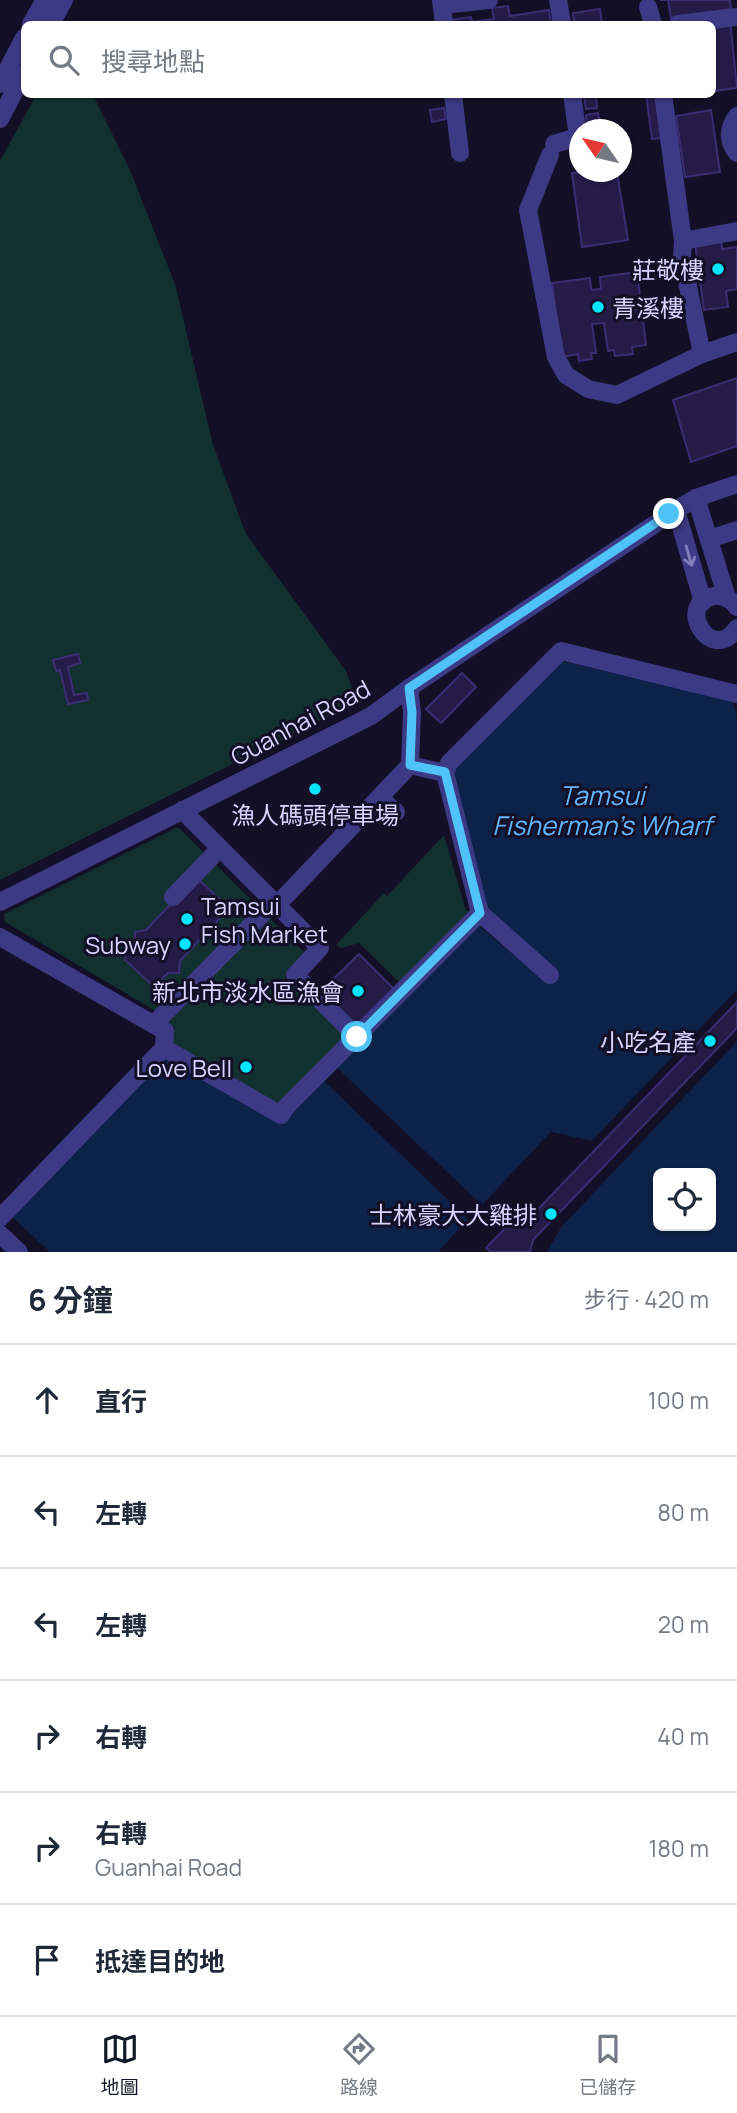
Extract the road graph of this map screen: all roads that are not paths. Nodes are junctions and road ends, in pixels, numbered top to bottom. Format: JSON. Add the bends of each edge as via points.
{"nodes":[{"id":1,"x":44,"y":0,"type":"edge"},
{"id":2,"x":64,"y":0,"type":"edge"},
{"id":3,"x":489,"y":0,"type":"edge"},
{"id":4,"x":558,"y":0,"type":"edge"},
{"id":5,"x":441,"y":3,"type":"edge"},
{"id":6,"x":648,"y":7,"type":"dead end"},
{"id":7,"x":737,"y":17,"type":"edge"},
{"id":8,"x":34,"y":21,"type":"edge"},
{"id":9,"x":53,"y":21,"type":"edge"},
{"id":10,"x":444,"y":21,"type":"edge"},
{"id":11,"x":562,"y":21,"type":"edge"},
{"id":12,"x":652,"y":21,"type":"edge"},
{"id":13,"x":703,"y":21,"type":"edge"},
{"id":14,"x":21,"y":44,"type":"edge"},
{"id":15,"x":21,"y":79,"type":"edge"},
{"id":16,"x":0,"y":84,"type":"edge"},
{"id":17,"x":453,"y":98,"type":"edge"},
{"id":18,"x":573,"y":98,"type":"edge"},
{"id":19,"x":664,"y":98,"type":"edge"},
{"id":20,"x":737,"y":116,"type":"edge"},
{"id":21,"x":0,"y":119,"type":"edge"},
{"id":22,"x":460,"y":153,"type":"dead end"},
{"id":23,"x":737,"y":153,"type":"edge"},
{"id":24,"x":737,"y":231,"type":"edge"},
{"id":25,"x":683,"y":241,"type":"junction"},
{"id":26,"x":737,"y":342,"type":"edge"},
{"id":27,"x":702,"y":354,"type":"junction"},
{"id":28,"x":737,"y":484,"type":"edge"},
{"id":29,"x":696,"y":498,"type":"junction"},
{"id":30,"x":676,"y":510,"type":"junction"},
{"id":31,"x":737,"y":530,"type":"edge"},
{"id":32,"x":709,"y":540,"type":"junction"},
{"id":33,"x":729,"y":574,"type":"edge"},
{"id":34,"x":703,"y":602,"type":"junction"},
{"id":35,"x":732,"y":602,"type":"edge"},
{"id":36,"x":737,"y":628,"type":"edge"},
{"id":37,"x":409,"y":688,"type":"junction"},
{"id":38,"x":737,"y":694,"type":"edge"},
{"id":39,"x":410,"y":765,"type":"junction"},
{"id":40,"x":447,"y":768,"type":"junction"},
{"id":41,"x":381,"y":799,"type":"junction"},
{"id":42,"x":182,"y":810,"type":"junction"},
{"id":43,"x":396,"y":812,"type":"dead end"},
{"id":44,"x":220,"y":848,"type":"junction"},
{"id":45,"x":173,"y":897,"type":"dead end"},
{"id":46,"x":0,"y":902,"type":"edge"},
{"id":47,"x":275,"y":904,"type":"junction"},
{"id":48,"x":480,"y":913,"type":"junction"},
{"id":49,"x":0,"y":937,"type":"edge"},
{"id":50,"x":550,"y":975,"type":"dead end"},
{"id":51,"x":154,"y":1024,"type":"junction"},
{"id":52,"x":357,"y":1037,"type":"junction"},
{"id":53,"x":164,"y":1048,"type":"junction"},
{"id":54,"x":0,"y":1218,"type":"edge"},
{"id":55,"x":0,"y":1234,"type":"edge"},
{"id":56,"x":19,"y":1252,"type":"edge"}],
"edges":[{"from":1,"to":8,"type":"street"},
{"from":2,"to":9,"type":"street"},
{"from":3,"to":5,"type":"street"},
{"from":4,"to":11,"type":"street"},
{"from":5,"to":10,"type":"street"},
{"from":6,"to":12,"type":"street"},
{"from":7,"to":13,"type":"street"},
{"from":14,"to":16,"type":"street"},
{"from":15,"to":21,"type":"street"},
{"from":17,"to":22,"type":"street"},
{"from":18,"to":27,"type":"street","via":[[578,136],[552,150],[528,210],[556,357],[566,375],[588,389],[617,395]]},
{"from":19,"to":25,"type":"street"},
{"from":20,"to":23,"type":"street","via":[[729,134]]},
{"from":24,"to":25,"type":"street"},
{"from":25,"to":27,"type":"street","via":[[682,257]]},
{"from":26,"to":27,"type":"street"},
{"from":28,"to":29,"type":"street","name":"Guanhai Road"},
{"from":29,"to":30,"type":"street","name":"Guanhai Road"},
{"from":29,"to":32,"type":"street"},
{"from":30,"to":34,"type":"street","one_way":true},
{"from":30,"to":37,"type":"street","name":"Guanhai Road"},
{"from":31,"to":32,"type":"street"},
{"from":32,"to":33,"type":"street"},
{"from":33,"to":35,"type":"street"},
{"from":34,"to":35,"type":"street","via":[[716,596]]},
{"from":34,"to":36,"type":"street","via":[[696,621],[708,637],[722,639]]},
{"from":37,"to":39,"type":"street"},
{"from":37,"to":42,"type":"street","name":"Guanhai Road","via":[[371,716]]},
{"from":38,"to":40,"type":"street","via":[[561,651]]},
{"from":39,"to":40,"type":"street"},
{"from":39,"to":41,"type":"street"},
{"from":40,"to":48,"type":"street"},
{"from":41,"to":43,"type":"street"},
{"from":41,"to":47,"type":"street"},
{"from":42,"to":44,"type":"street"},
{"from":42,"to":46,"type":"street","name":"Guanhai Road"},
{"from":44,"to":45,"type":"street"},
{"from":44,"to":47,"type":"street"},
{"from":47,"to":51,"type":"street"},
{"from":47,"to":52,"type":"street","via":[[320,948],[295,975]]},
{"from":48,"to":50,"type":"street"},
{"from":48,"to":52,"type":"street"},
{"from":49,"to":51,"type":"street"},
{"from":51,"to":53,"type":"street","via":[[165,1031]]},
{"from":52,"to":53,"type":"street","via":[[281,1115]]},
{"from":53,"to":54,"type":"street"},
{"from":55,"to":56,"type":"street"}]}
